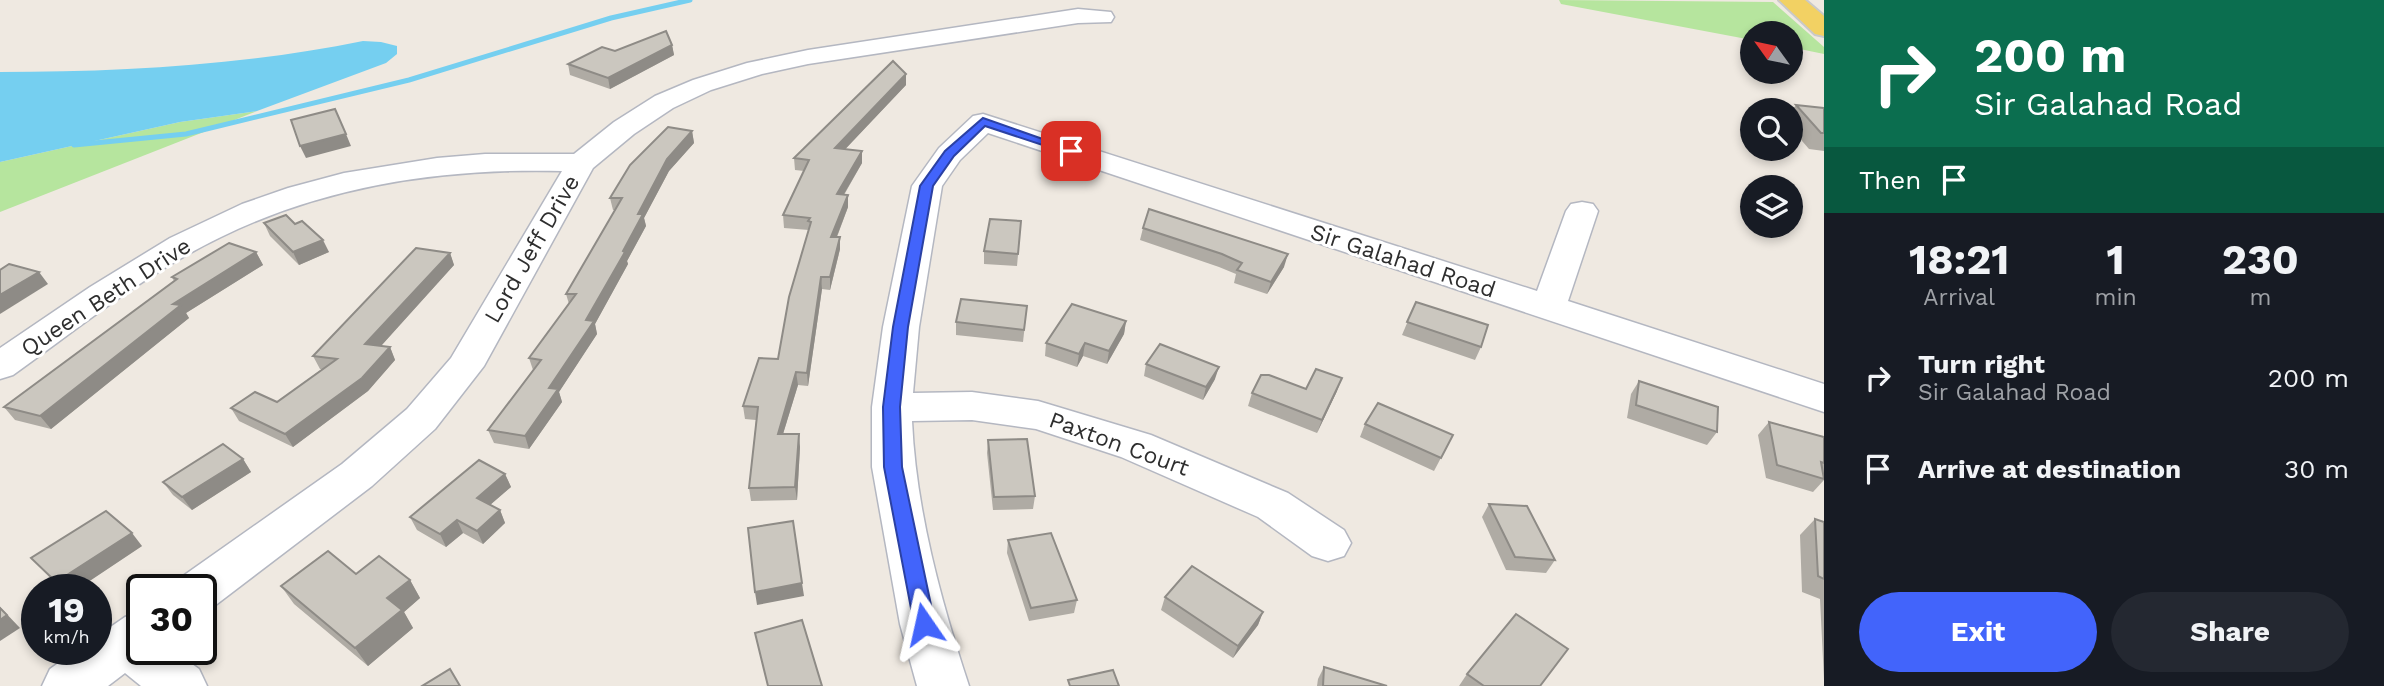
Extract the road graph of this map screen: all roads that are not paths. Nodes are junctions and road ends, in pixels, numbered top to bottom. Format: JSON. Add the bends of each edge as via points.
{"nodes":[{"id":1,"x":1791,"y":0,"type":"edge"},
{"id":2,"x":1103,"y":17,"type":"dead end"},
{"id":3,"x":1820,"y":22,"type":"edge"},
{"id":4,"x":581,"y":163,"type":"junction"},
{"id":5,"x":1582,"y":211,"type":"dead end"},
{"id":6,"x":1548,"y":309,"type":"junction"},
{"id":7,"x":0,"y":366,"type":"edge"},
{"id":8,"x":1824,"y":398,"type":"edge"},
{"id":9,"x":892,"y":407,"type":"junction"},
{"id":10,"x":1328,"y":542,"type":"dead end"},
{"id":11,"x":217,"y":578,"type":"edge"},
{"id":12,"x":126,"y":644,"type":"edge"},
{"id":13,"x":160,"y":665,"type":"edge"},
{"id":14,"x":68,"y":686,"type":"edge"},
{"id":15,"x":181,"y":686,"type":"edge"},
{"id":16,"x":943,"y":686,"type":"edge"}],
"edges":[{"from":1,"to":3,"type":"main road"},
{"from":2,"to":4,"type":"street","name":"Lord Jeff Drive","via":[[1065,18],[756,68],[664,102]]},
{"from":4,"to":7,"type":"street","name":"Queen Beth Drive","via":[[525,160],[428,166],[376,174],[266,206],[208,231],[128,277]]},
{"from":4,"to":11,"type":"street","name":"Lord Jeff Drive","via":[[464,366],[421,419],[357,475]]},
{"from":5,"to":6,"type":"street"},
{"from":6,"to":8,"type":"street","name":"Sir Galahad Road"},
{"from":6,"to":9,"type":"street","name":"Sir Galahad Road","via":[[983,122],[949,154],[927,186],[901,327]]},
{"from":9,"to":10,"type":"street","name":"Paxton Court","via":[[972,406],[1038,415],[1136,446],[1273,505]]},
{"from":9,"to":16,"type":"street","via":[[893,467],[924,624]]},
{"from":12,"to":14,"type":"street"},
{"from":13,"to":15,"type":"street"}]}
